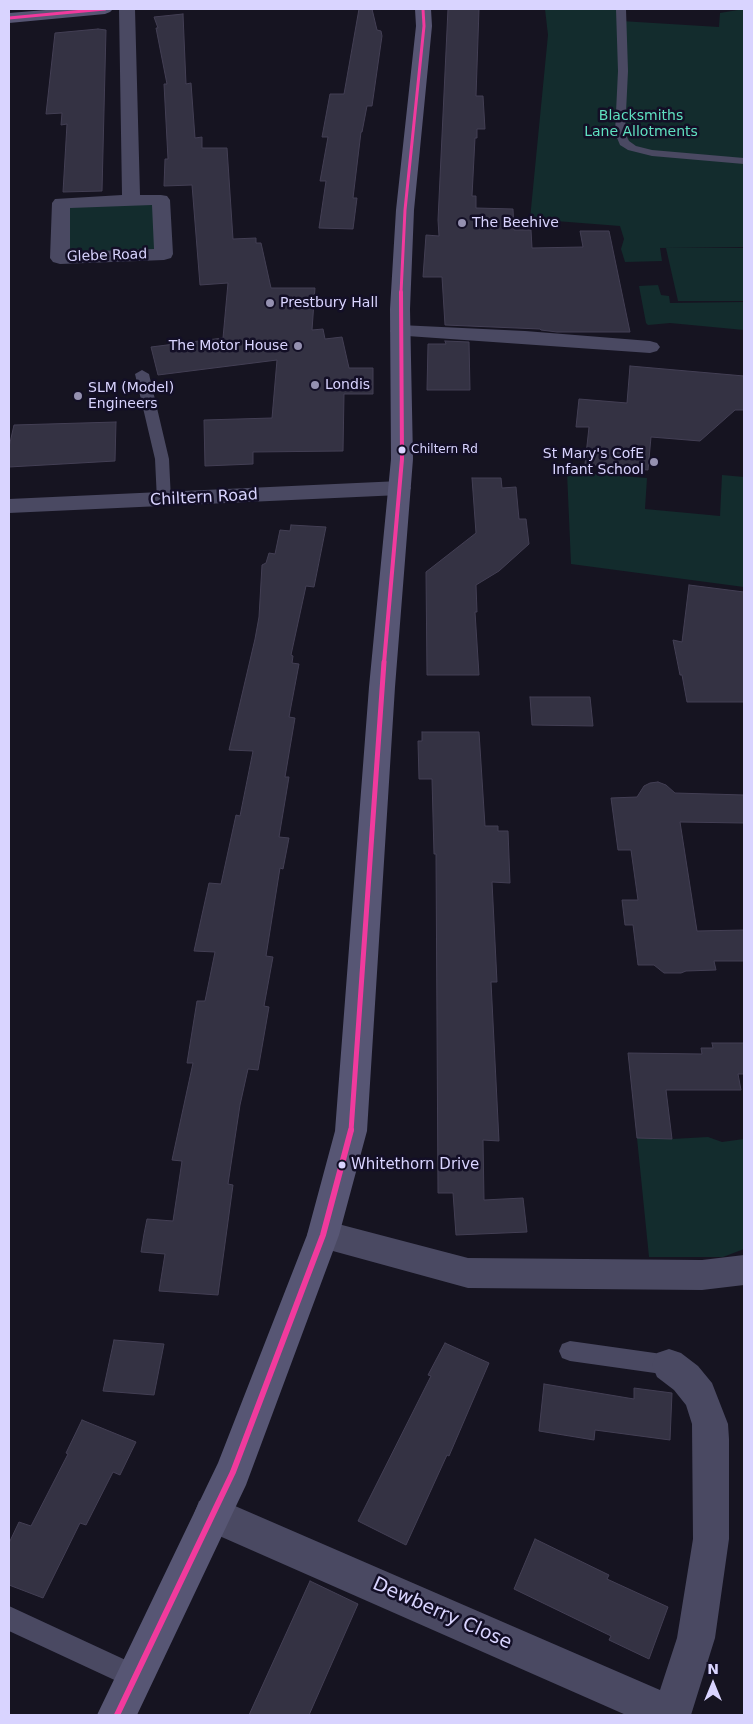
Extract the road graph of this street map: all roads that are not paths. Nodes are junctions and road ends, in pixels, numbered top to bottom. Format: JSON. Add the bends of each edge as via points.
{"nodes":[{"id":1,"x":105,"y":9,"type":"edge"},
{"id":2,"x":127,"y":9,"type":"edge"},
{"id":3,"x":423,"y":9,"type":"edge"},
{"id":4,"x":621,"y":9,"type":"edge"},
{"id":5,"x":39,"y":12,"type":"edge"},
{"id":6,"x":9,"y":18,"type":"edge"},
{"id":7,"x":744,"y":161,"type":"edge"},
{"id":8,"x":130,"y":200,"type":"junction"},
{"id":9,"x":400,"y":331,"type":"junction"},
{"id":10,"x":650,"y":348,"type":"dead end"},
{"id":11,"x":142,"y":374,"type":"dead end"},
{"id":12,"x":400,"y":488,"type":"junction"},
{"id":13,"x":164,"y":500,"type":"junction"},
{"id":14,"x":9,"y":506,"type":"edge"},
{"id":15,"x":323,"y":1235,"type":"junction"},
{"id":16,"x":744,"y":1270,"type":"edge"},
{"id":17,"x":570,"y":1351,"type":"dead end"},
{"id":18,"x":669,"y":1365,"type":"joint"},
{"id":19,"x":212,"y":1514,"type":"junction"},
{"id":20,"x":9,"y":1618,"type":"edge"},
{"id":21,"x":136,"y":1678,"type":"junction"},
{"id":22,"x":117,"y":1715,"type":"edge"},
{"id":23,"x":671,"y":1715,"type":"edge"}],
"edges":[{"from":1,"to":5,"type":"street"},
{"from":2,"to":8,"type":"street"},
{"from":3,"to":9,"type":"street","via":[[424,26],[406,187]]},
{"from":4,"to":7,"type":"lane","via":[[620,134],[624,143],[652,153]]},
{"from":5,"to":6,"type":"street"},
{"from":8,"to":8,"type":"street","name":"Glebe Road","via":[[161,200],[164,254],[60,258],[61,203]]},
{"from":9,"to":10,"type":"street","via":[[526,337]]},
{"from":9,"to":12,"type":"street"},
{"from":11,"to":13,"type":"lane","via":[[162,459]]},
{"from":12,"to":13,"type":"street","name":"Chiltern Road"},
{"from":12,"to":15,"type":"street","via":[[382,687],[351,1131]]},
{"from":13,"to":14,"type":"street","name":"Chiltern Road"},
{"from":15,"to":16,"type":"street","via":[[468,1273],[702,1275]]},
{"from":15,"to":19,"type":"street","via":[[240,1453]]},
{"from":17,"to":18,"type":"lane"},
{"from":18,"to":23,"type":"street","name":"Dewberry Close","via":[[700,1395],[710,1424],[711,1439],[711,1539],[696,1638]]},
{"from":19,"to":21,"type":"street"},
{"from":19,"to":23,"type":"street","name":"Dewberry Close"},
{"from":20,"to":21,"type":"lane"},
{"from":21,"to":22,"type":"street"}]}
